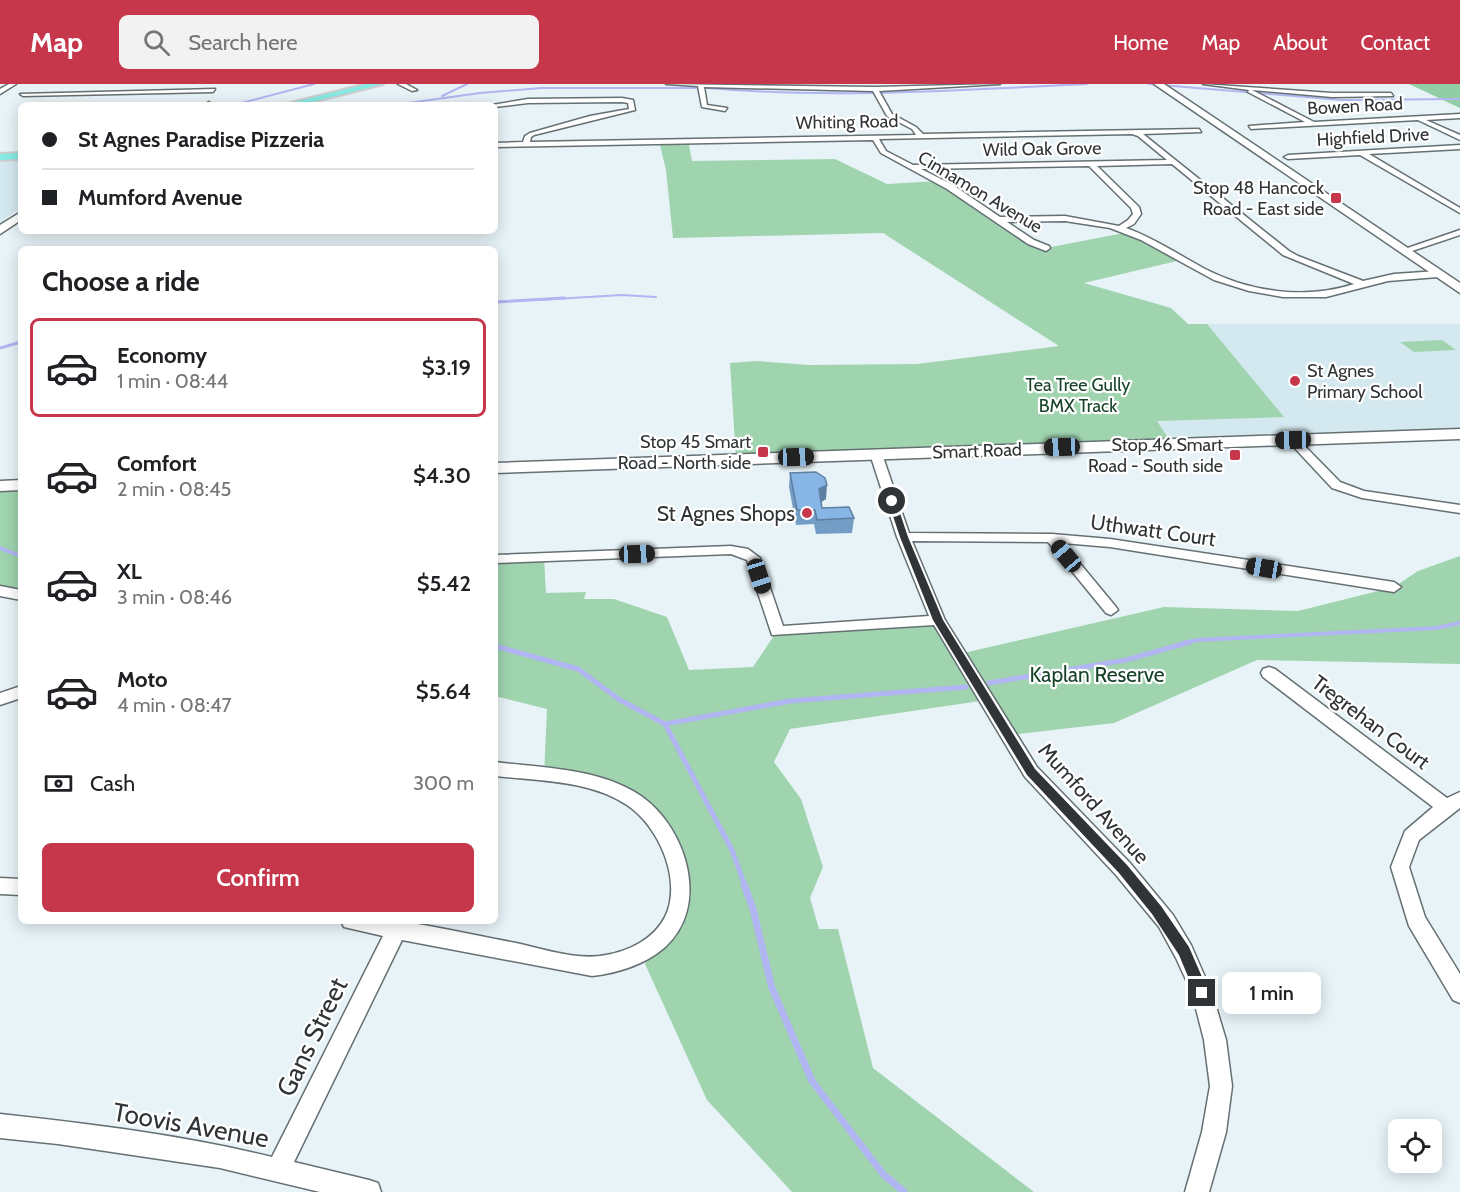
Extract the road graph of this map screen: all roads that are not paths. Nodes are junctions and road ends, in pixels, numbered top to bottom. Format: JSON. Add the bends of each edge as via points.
{"nodes":[{"id":1,"x":13,"y":84,"type":"edge"},
{"id":2,"x":137,"y":84,"type":"edge"},
{"id":3,"x":219,"y":84,"type":"edge"},
{"id":4,"x":379,"y":84,"type":"edge"},
{"id":5,"x":393,"y":84,"type":"edge"},
{"id":6,"x":401,"y":84,"type":"edge"},
{"id":7,"x":669,"y":84,"type":"edge"},
{"id":8,"x":987,"y":84,"type":"edge"},
{"id":9,"x":997,"y":84,"type":"edge"},
{"id":10,"x":1206,"y":84,"type":"edge"},
{"id":11,"x":701,"y":85,"type":"edge"},
{"id":12,"x":1160,"y":85,"type":"edge"},
{"id":13,"x":831,"y":86,"type":"edge"},
{"id":14,"x":911,"y":86,"type":"edge"},
{"id":15,"x":1375,"y":88,"type":"dead end"},
{"id":16,"x":213,"y":90,"type":"junction"},
{"id":17,"x":414,"y":90,"type":"dead end"},
{"id":18,"x":1248,"y":90,"type":"junction"},
{"id":19,"x":0,"y":92,"type":"edge"},
{"id":20,"x":87,"y":92,"type":"junction"},
{"id":21,"x":126,"y":92,"type":"junction"},
{"id":22,"x":876,"y":92,"type":"junction"},
{"id":23,"x":23,"y":94,"type":"dead end"},
{"id":24,"x":78,"y":99,"type":"dead end"},
{"id":25,"x":207,"y":102,"type":"edge"},
{"id":26,"x":301,"y":102,"type":"edge"},
{"id":27,"x":318,"y":102,"type":"edge"},
{"id":28,"x":498,"y":105,"type":"edge"},
{"id":29,"x":725,"y":109,"type":"dead end"},
{"id":30,"x":1460,"y":116,"type":"edge"},
{"id":31,"x":1419,"y":118,"type":"junction"},
{"id":32,"x":1312,"y":123,"type":"junction"},
{"id":33,"x":1251,"y":127,"type":"dead end"},
{"id":34,"x":1199,"y":131,"type":"dead end"},
{"id":35,"x":1134,"y":133,"type":"junction"},
{"id":36,"x":874,"y":136,"type":"junction"},
{"id":37,"x":921,"y":136,"type":"junction"},
{"id":38,"x":1460,"y":138,"type":"edge"},
{"id":39,"x":526,"y":144,"type":"junction"},
{"id":40,"x":498,"y":145,"type":"edge"},
{"id":41,"x":1460,"y":147,"type":"edge"},
{"id":42,"x":1444,"y":148,"type":"junction"},
{"id":43,"x":1362,"y":153,"type":"junction"},
{"id":44,"x":18,"y":154,"type":"edge"},
{"id":45,"x":0,"y":155,"type":"edge"},
{"id":46,"x":1288,"y":157,"type":"dead end"},
{"id":47,"x":1460,"y":157,"type":"edge"},
{"id":48,"x":1173,"y":162,"type":"junction"},
{"id":49,"x":1090,"y":164,"type":"junction"},
{"id":50,"x":911,"y":167,"type":"junction"},
{"id":51,"x":1460,"y":212,"type":"edge"},
{"id":52,"x":18,"y":217,"type":"edge"},
{"id":53,"x":998,"y":220,"type":"junction"},
{"id":54,"x":1119,"y":229,"type":"junction"},
{"id":55,"x":0,"y":231,"type":"edge"},
{"id":56,"x":1460,"y":232,"type":"edge"},
{"id":57,"x":1046,"y":248,"type":"dead end"},
{"id":58,"x":1403,"y":251,"type":"junction"},
{"id":59,"x":1438,"y":274,"type":"junction"},
{"id":60,"x":1361,"y":284,"type":"junction"},
{"id":61,"x":1460,"y":290,"type":"edge"},
{"id":62,"x":1460,"y":434,"type":"edge"},
{"id":63,"x":1293,"y":440,"type":"junction"},
{"id":64,"x":876,"y":454,"type":"junction"},
{"id":65,"x":498,"y":468,"type":"edge"},
{"id":66,"x":18,"y":485,"type":"edge"},
{"id":67,"x":0,"y":486,"type":"edge"},
{"id":68,"x":1460,"y":509,"type":"edge"},
{"id":69,"x":904,"y":537,"type":"junction"},
{"id":70,"x":1052,"y":538,"type":"junction"},
{"id":71,"x":498,"y":559,"type":"edge"},
{"id":72,"x":1394,"y":587,"type":"dead end"},
{"id":73,"x":0,"y":591,"type":"edge"},
{"id":74,"x":18,"y":594,"type":"edge"},
{"id":75,"x":1111,"y":610,"type":"dead end"},
{"id":76,"x":938,"y":620,"type":"junction"},
{"id":77,"x":1269,"y":673,"type":"dead end"},
{"id":78,"x":18,"y":693,"type":"edge"},
{"id":79,"x":0,"y":699,"type":"edge"},
{"id":80,"x":498,"y":769,"type":"edge"},
{"id":81,"x":1453,"y":803,"type":"edge"},
{"id":82,"x":0,"y":886,"type":"edge"},
{"id":83,"x":18,"y":887,"type":"edge"},
{"id":84,"x":368,"y":924,"type":"edge"},
{"id":85,"x":397,"y":929,"type":"junction"},
{"id":86,"x":1460,"y":993,"type":"edge"},
{"id":87,"x":0,"y":1126,"type":"edge"},
{"id":88,"x":278,"y":1170,"type":"junction"},
{"id":89,"x":1199,"y":1191,"type":"edge"},
{"id":90,"x":369,"y":1192,"type":"edge"}],
"edges":[{"from":1,"to":19,"type":"street"},
{"from":2,"to":21,"type":"street"},
{"from":3,"to":16,"type":"street"},
{"from":4,"to":26,"type":"main road"},
{"from":5,"to":27,"type":"main road"},
{"from":6,"to":17,"type":"street"},
{"from":7,"to":11,"type":"street"},
{"from":8,"to":9,"type":"street"},
{"from":8,"to":14,"type":"street"},
{"from":10,"to":18,"type":"street"},
{"from":11,"to":13,"type":"street"},
{"from":11,"to":29,"type":"street","via":[[704,106]]},
{"from":12,"to":58,"type":"main road"},
{"from":13,"to":22,"type":"street"},
{"from":14,"to":22,"type":"street"},
{"from":15,"to":18,"type":"street","via":[[1391,95],[1332,96]]},
{"from":16,"to":21,"type":"street"},
{"from":16,"to":25,"type":"street"},
{"from":18,"to":32,"type":"street"},
{"from":20,"to":21,"type":"street"},
{"from":20,"to":23,"type":"street"},
{"from":20,"to":24,"type":"street"},
{"from":22,"to":37,"type":"street","via":[[889,115]]},
{"from":28,"to":39,"type":"street","via":[[631,101],[632,110],[625,113],[532,134]]},
{"from":30,"to":31,"type":"street","name":"Bowen Road"},
{"from":31,"to":32,"type":"street","name":"Bowen Road"},
{"from":31,"to":38,"type":"street"},
{"from":32,"to":33,"type":"street","name":"Bowen Road"},
{"from":34,"to":35,"type":"street","name":"Whiting Road"},
{"from":35,"to":37,"type":"street","name":"Whiting Road"},
{"from":35,"to":48,"type":"street"},
{"from":36,"to":37,"type":"street","name":"Whiting Road"},
{"from":36,"to":39,"type":"street","name":"Whiting Road"},
{"from":36,"to":50,"type":"street","name":"Cinnamon Avenue","via":[[884,152]]},
{"from":39,"to":40,"type":"street","name":"Whiting Road"},
{"from":41,"to":42,"type":"street","name":"Highfield Drive"},
{"from":42,"to":43,"type":"street","name":"Highfield Drive"},
{"from":42,"to":47,"type":"street"},
{"from":43,"to":46,"type":"street","name":"Highfield Drive"},
{"from":43,"to":51,"type":"street"},
{"from":44,"to":45,"type":"main road"},
{"from":48,"to":49,"type":"street","name":"Wild Oak Grove"},
{"from":48,"to":60,"type":"street","via":[[1287,254]]},
{"from":49,"to":50,"type":"street","name":"Wild Oak Grove"},
{"from":49,"to":54,"type":"street","via":[[1135,207],[1137,214]]},
{"from":50,"to":53,"type":"street","name":"Cinnamon Avenue","via":[[950,187]]},
{"from":52,"to":55,"type":"main road"},
{"from":53,"to":54,"type":"street","via":[[1038,216]]},
{"from":53,"to":57,"type":"street","name":"Cinnamon Avenue"},
{"from":54,"to":60,"type":"street","via":[[1214,278],[1247,288],[1316,295],[1341,292]]},
{"from":56,"to":58,"type":"street"},
{"from":58,"to":59,"type":"main road"},
{"from":59,"to":60,"type":"street"},
{"from":59,"to":61,"type":"main road"},
{"from":62,"to":63,"type":"main road","name":"Smart Road"},
{"from":63,"to":64,"type":"main road","name":"Smart Road"},
{"from":63,"to":68,"type":"street","via":[[1336,485],[1362,494]]},
{"from":64,"to":65,"type":"main road","name":"Smart Road"},
{"from":64,"to":69,"type":"street","name":"Mumford Avenue"},
{"from":66,"to":67,"type":"main road"},
{"from":69,"to":70,"type":"street","name":"Uthwatt Court"},
{"from":69,"to":76,"type":"street","name":"Mumford Avenue"},
{"from":70,"to":72,"type":"street","name":"Uthwatt Court","via":[[1110,543]]},
{"from":70,"to":75,"type":"street"},
{"from":71,"to":76,"type":"street","via":[[731,550],[753,558],[777,631]]},
{"from":73,"to":74,"type":"street"},
{"from":76,"to":89,"type":"street","name":"Mumford Avenue","via":[[1031,772],[1136,884],[1166,921],[1184,952],[1202,993],[1215,1040],[1221,1086]]},
{"from":77,"to":81,"type":"street","name":"Tregrehan Court"},
{"from":78,"to":79,"type":"street"},
{"from":80,"to":85,"type":"street","via":[[590,783],[620,793],[645,809],[660,825],[674,852],[679,889],[675,915],[660,939],[613,965],[592,967]]},
{"from":81,"to":86,"type":"street","via":[[1411,836],[1400,867],[1416,920]]},
{"from":82,"to":83,"type":"street"},
{"from":84,"to":85,"type":"street"},
{"from":85,"to":88,"type":"street","name":"Gans Street"},
{"from":87,"to":88,"type":"street","name":"Toovis Avenue","via":[[220,1156]]},
{"from":88,"to":90,"type":"street","name":"Toovis Avenue"}]}
